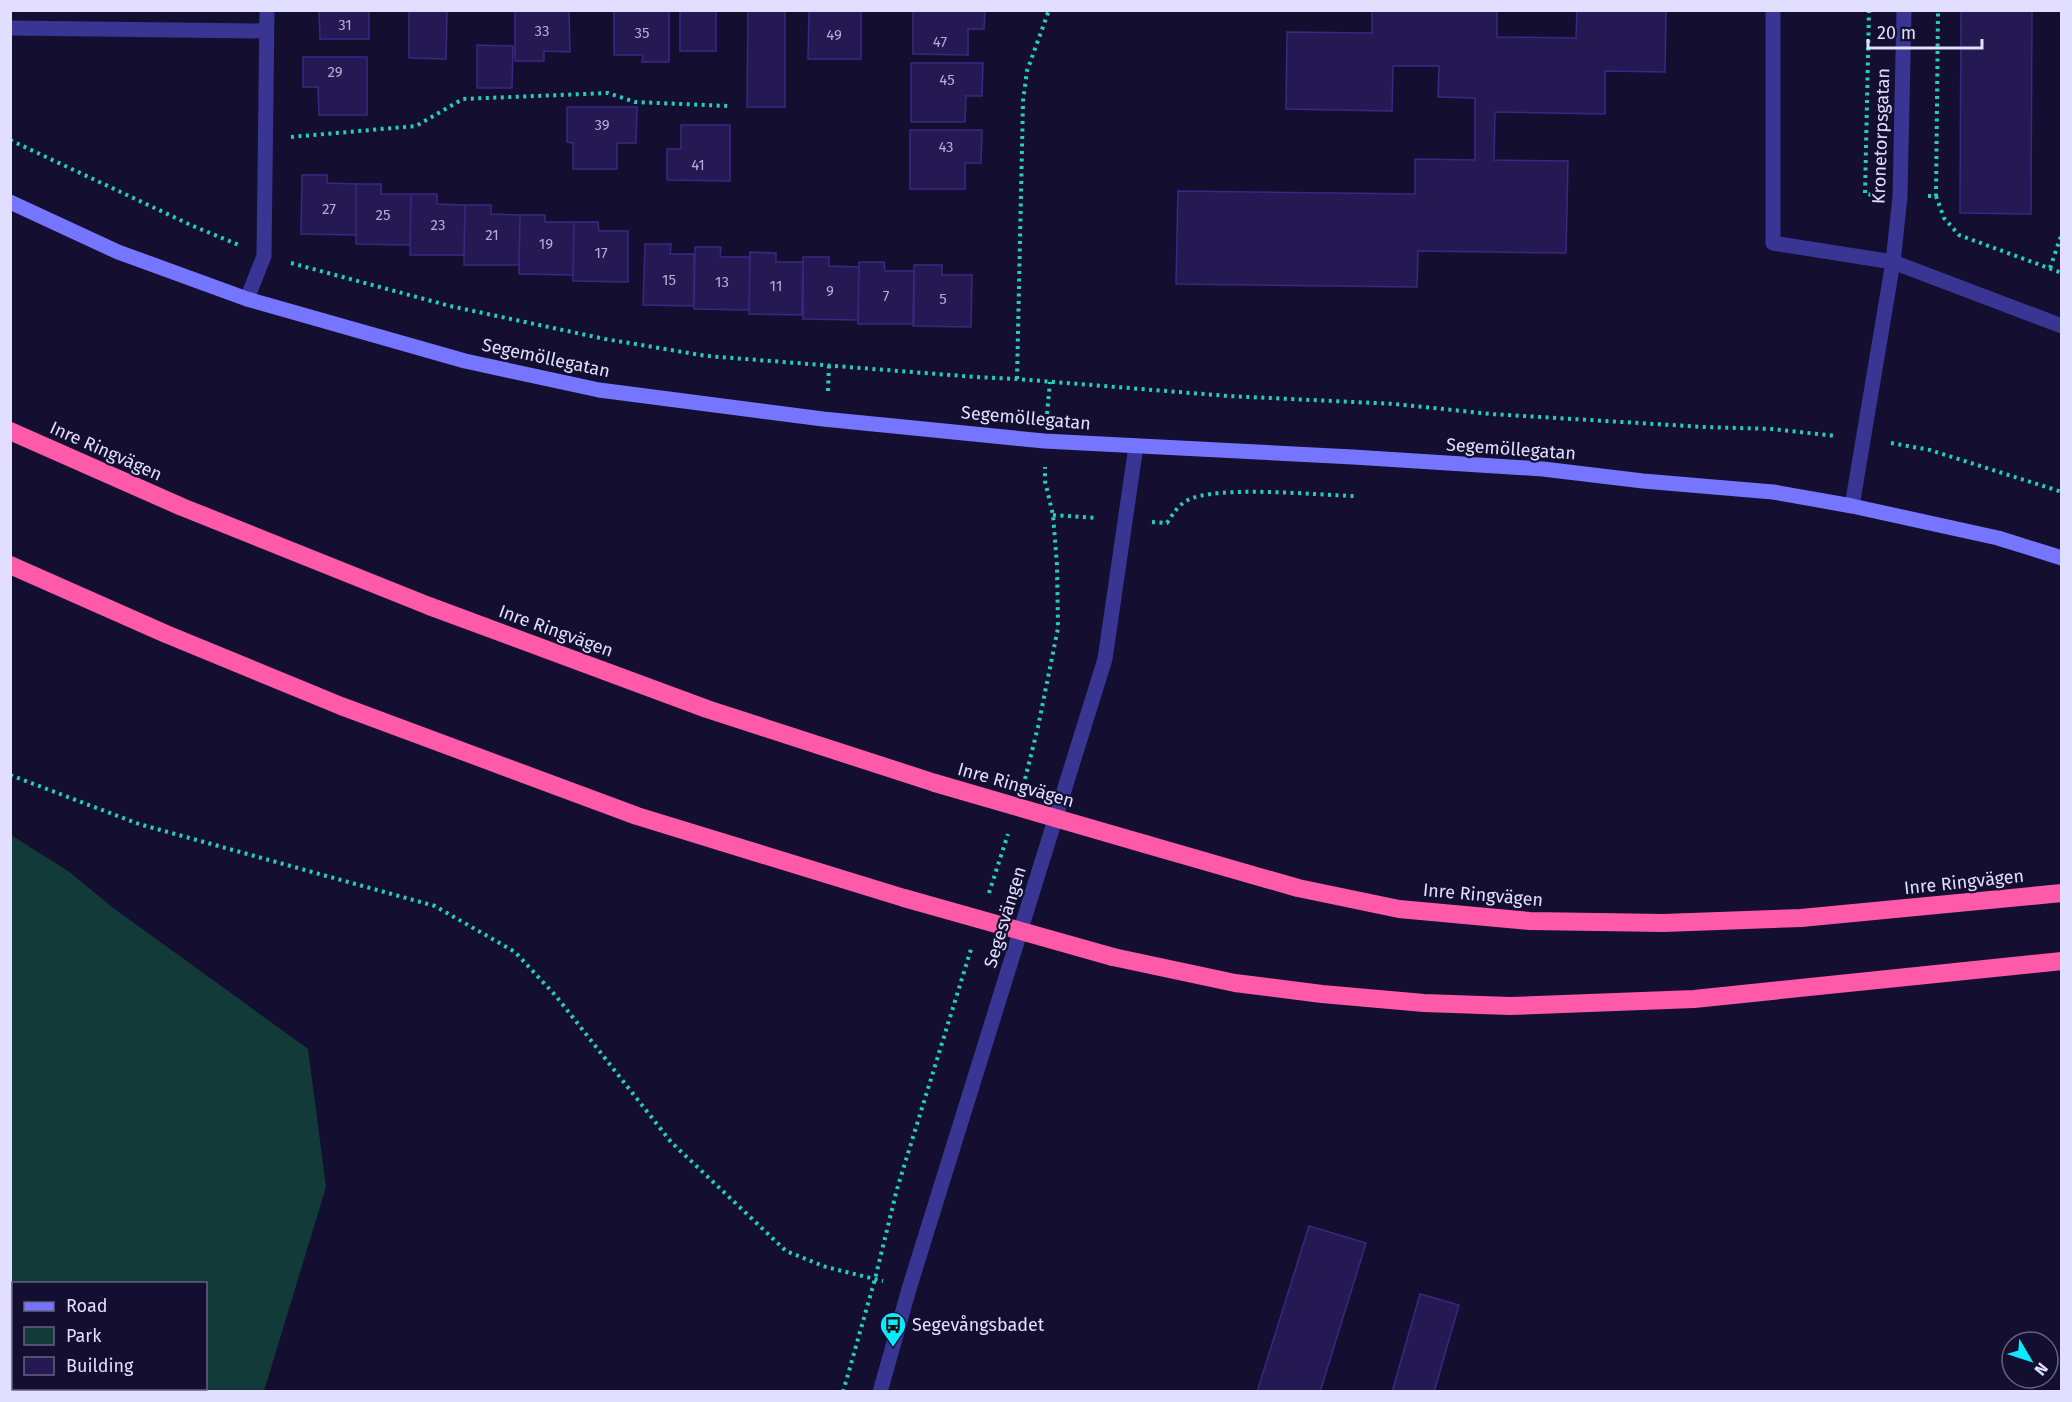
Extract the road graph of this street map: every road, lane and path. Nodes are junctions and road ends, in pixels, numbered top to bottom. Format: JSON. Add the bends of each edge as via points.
{"nodes":[{"id":1,"x":267,"y":10,"type":"edge"},
{"id":2,"x":1048,"y":10,"type":"edge"},
{"id":3,"x":1773,"y":10,"type":"edge"},
{"id":4,"x":1904,"y":10,"type":"edge"},
{"id":5,"x":10,"y":28,"type":"edge"},
{"id":6,"x":266,"y":31,"type":"junction"},
{"id":7,"x":729,"y":106,"type":"dead end"},
{"id":8,"x":10,"y":140,"type":"edge"},
{"id":9,"x":265,"y":140,"type":"junction"},
{"id":10,"x":1936,"y":196,"type":"dead end"},
{"id":11,"x":10,"y":202,"type":"edge"},
{"id":12,"x":2061,"y":233,"type":"edge"},
{"id":13,"x":264,"y":256,"type":"junction"},
{"id":14,"x":1893,"y":262,"type":"junction"},
{"id":15,"x":2050,"y":268,"type":"junction"},
{"id":16,"x":2061,"y":273,"type":"edge"},
{"id":17,"x":247,"y":299,"type":"junction"},
{"id":18,"x":2061,"y":326,"type":"edge"},
{"id":19,"x":829,"y":365,"type":"junction"},
{"id":20,"x":1017,"y":379,"type":"junction"},
{"id":21,"x":1050,"y":382,"type":"junction"},
{"id":22,"x":828,"y":391,"type":"dead end"},
{"id":23,"x":10,"y":431,"type":"edge"},
{"id":24,"x":1863,"y":438,"type":"junction"},
{"id":25,"x":1044,"y":441,"type":"junction"},
{"id":26,"x":1136,"y":446,"type":"junction"},
{"id":27,"x":2061,"y":492,"type":"edge"},
{"id":28,"x":1354,"y":496,"type":"dead end"},
{"id":29,"x":1852,"y":506,"type":"junction"},
{"id":30,"x":1053,"y":515,"type":"junction"},
{"id":31,"x":1126,"y":520,"type":"junction"},
{"id":32,"x":2061,"y":558,"type":"edge"},
{"id":33,"x":10,"y":565,"type":"edge"},
{"id":34,"x":10,"y":775,"type":"edge"},
{"id":35,"x":1023,"y":786,"type":"dead end"},
{"id":36,"x":1009,"y":830,"type":"dead end"},
{"id":37,"x":2061,"y":893,"type":"edge"},
{"id":38,"x":989,"y":895,"type":"dead end"},
{"id":39,"x":975,"y":938,"type":"dead end"},
{"id":40,"x":2061,"y":961,"type":"edge"},
{"id":41,"x":875,"y":1279,"type":"junction"},
{"id":42,"x":843,"y":1392,"type":"edge"},
{"id":43,"x":880,"y":1392,"type":"edge"}],
"edges":[{"from":1,"to":6,"type":"street"},
{"from":2,"to":20,"type":"path","via":[[1027,71],[1023,101]]},
{"from":3,"to":14,"type":"street","via":[[1773,243]]},
{"from":4,"to":14,"type":"street","name":"Kronetorpsgatan","via":[[1900,197]]},
{"from":5,"to":6,"type":"street"},
{"from":6,"to":9,"type":"street"},
{"from":7,"to":9,"type":"path","via":[[635,102],[608,93],[463,99],[417,126]]},
{"from":8,"to":13,"type":"path"},
{"from":9,"to":13,"type":"street"},
{"from":10,"to":15,"type":"path","via":[[1944,218],[1959,235]]},
{"from":11,"to":17,"type":"street","name":"Segemöllegatan","via":[[118,252]]},
{"from":12,"to":15,"type":"path"},
{"from":13,"to":17,"type":"street"},
{"from":13,"to":19,"type":"path","via":[[450,306],[605,339],[707,356]]},
{"from":14,"to":18,"type":"street"},
{"from":14,"to":24,"type":"street","name":"Kronetorpsgatan"},
{"from":15,"to":16,"type":"path"},
{"from":17,"to":25,"type":"street","name":"Segemöllegatan","via":[[465,361],[599,390],[823,419]]},
{"from":19,"to":20,"type":"path"},
{"from":19,"to":22,"type":"path"},
{"from":20,"to":21,"type":"path"},
{"from":21,"to":24,"type":"path"},
{"from":21,"to":25,"type":"path"},
{"from":23,"to":37,"type":"highway","name":"Inre Ringvägen","bridge":true,"via":[[182,507],[429,606],[707,709],[935,783],[1298,888],[1388,906],[1530,921],[1664,923],[1801,918]]},
{"from":24,"to":27,"type":"path","via":[[1930,450]]},
{"from":24,"to":29,"type":"street","name":"Kronetorpsgatan"},
{"from":25,"to":26,"type":"street","name":"Segemöllegatan"},
{"from":25,"to":30,"type":"path","via":[[1045,482]]},
{"from":26,"to":29,"type":"street","name":"Segemöllegatan","via":[[1543,469],[1773,492]]},
{"from":26,"to":31,"type":"street","name":"Segesvängen"},
{"from":28,"to":31,"type":"path","via":[[1207,494],[1188,500],[1175,510],[1167,524]]},
{"from":29,"to":32,"type":"street","name":"Segemöllegatan","via":[[1998,538]]},
{"from":30,"to":31,"type":"path"},
{"from":30,"to":35,"type":"path","via":[[1058,628]]},
{"from":31,"to":43,"type":"street","name":"Segesvängen","via":[[1105,659]]},
{"from":33,"to":40,"type":"highway","bridge":true,"via":[[341,706],[637,816],[1113,957],[1235,982],[1424,1003],[1510,1006],[1694,999]]},
{"from":34,"to":41,"type":"path","via":[[139,824],[435,906],[515,952],[556,996],[671,1142],[786,1251],[826,1267]]},
{"from":36,"to":38,"type":"path"},
{"from":39,"to":41,"type":"path","via":[[897,1189]]},
{"from":41,"to":42,"type":"path"}]}
